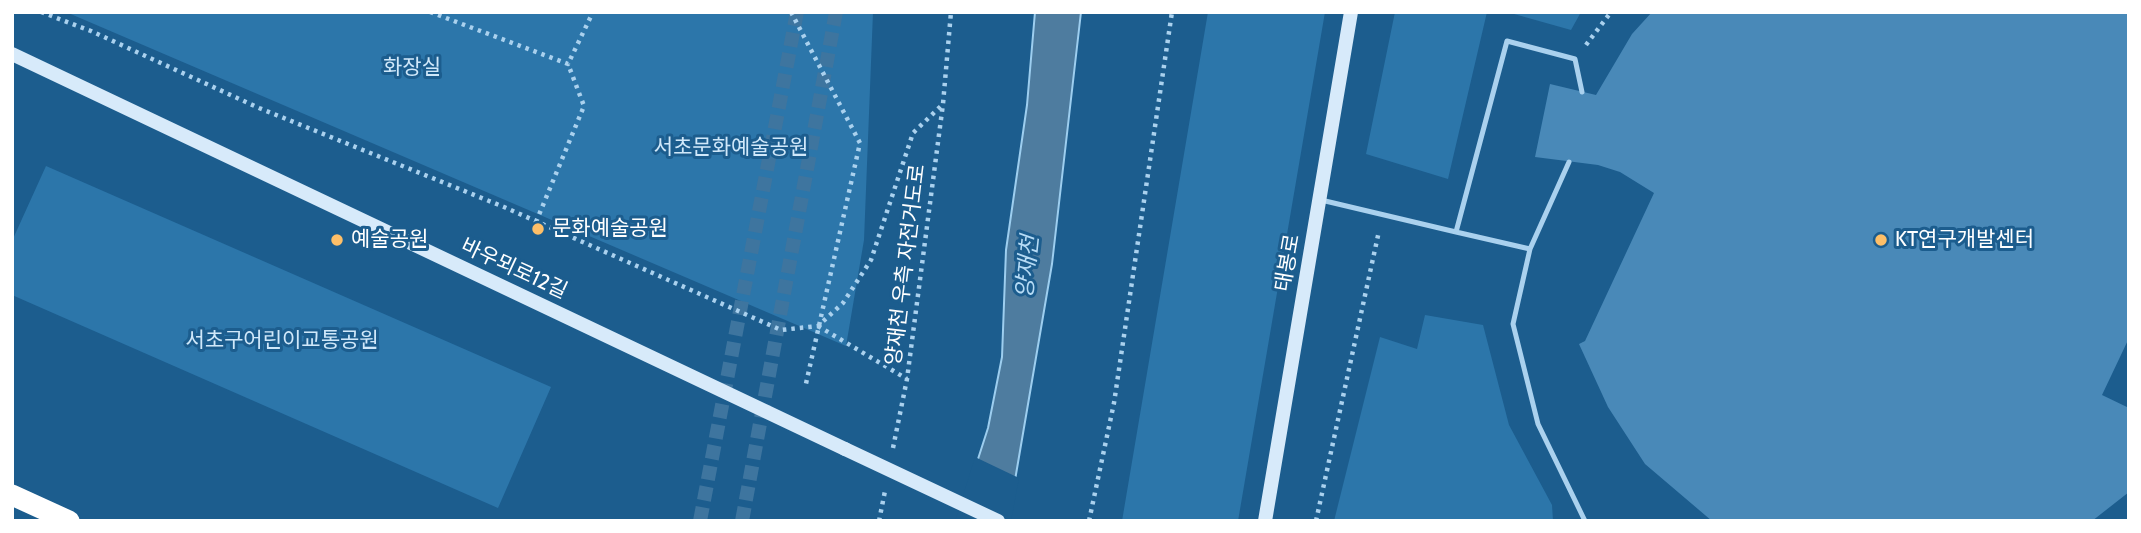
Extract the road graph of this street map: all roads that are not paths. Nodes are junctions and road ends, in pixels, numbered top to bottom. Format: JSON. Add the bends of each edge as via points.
{"nodes":[{"id":1,"x":1351,"y":12,"type":"edge"},
{"id":2,"x":12,"y":54,"type":"edge"},
{"id":3,"x":1582,"y":92,"type":"dead end"},
{"id":4,"x":1569,"y":162,"type":"dead end"},
{"id":5,"x":1320,"y":200,"type":"junction"},
{"id":6,"x":1457,"y":232,"type":"junction"},
{"id":7,"x":1530,"y":249,"type":"junction"},
{"id":8,"x":12,"y":495,"type":"edge"},
{"id":9,"x":68,"y":521,"type":"edge"},
{"id":10,"x":998,"y":521,"type":"edge"},
{"id":11,"x":1265,"y":521,"type":"edge"},
{"id":12,"x":1585,"y":521,"type":"edge"}],
"edges":[{"from":1,"to":5,"type":"street","name":"태봉로"},
{"from":2,"to":10,"type":"street","name":"바우뫼로12길","bridge":true},
{"from":3,"to":6,"type":"lane","via":[[1574,59],[1507,41]]},
{"from":4,"to":7,"type":"lane"},
{"from":5,"to":6,"type":"lane"},
{"from":5,"to":11,"type":"street","name":"태봉로"},
{"from":6,"to":7,"type":"lane"},
{"from":7,"to":12,"type":"lane","via":[[1513,324],[1538,424]]},
{"from":8,"to":9,"type":"highway"}]}
